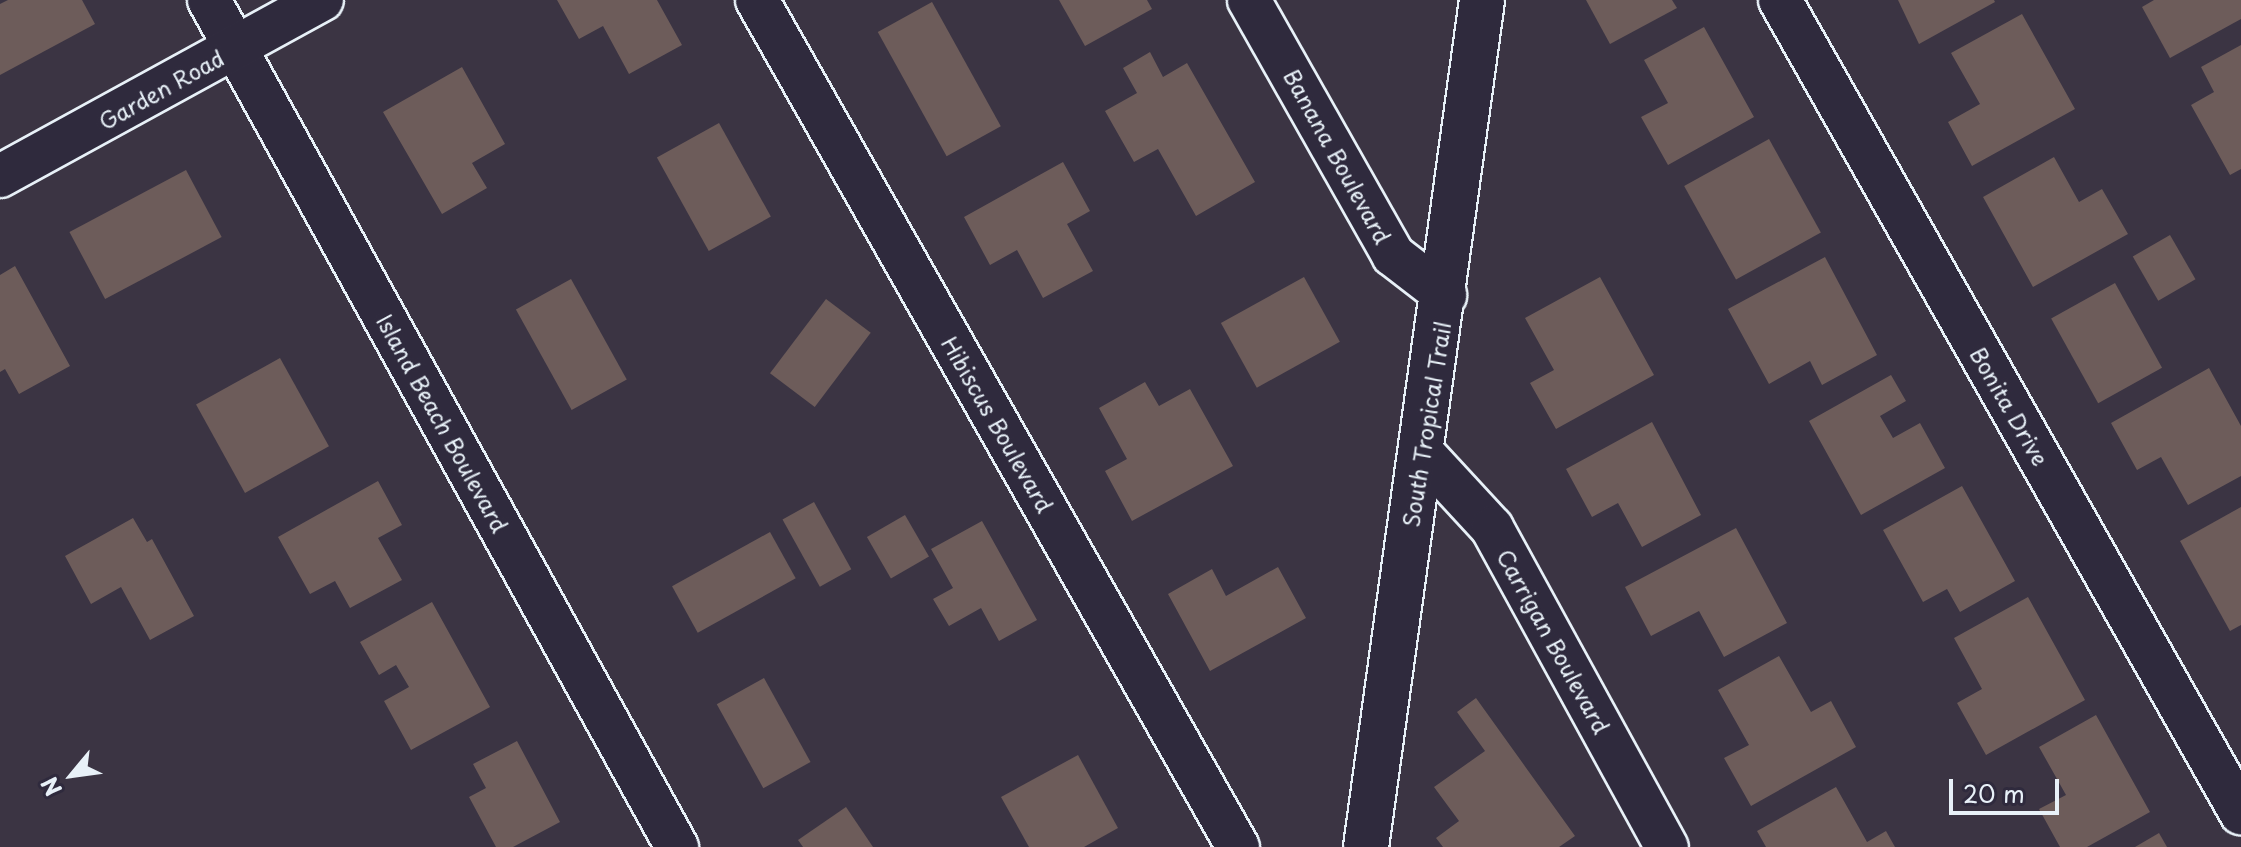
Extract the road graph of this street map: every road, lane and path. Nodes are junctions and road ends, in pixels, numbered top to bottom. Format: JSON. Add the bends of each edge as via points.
{"nodes":[{"id":1,"x":209,"y":0,"type":"edge"},
{"id":2,"x":322,"y":0,"type":"edge"},
{"id":3,"x":757,"y":0,"type":"edge"},
{"id":4,"x":1249,"y":0,"type":"edge"},
{"id":5,"x":1482,"y":0,"type":"edge"},
{"id":6,"x":1780,"y":0,"type":"edge"},
{"id":7,"x":236,"y":48,"type":"junction"},
{"id":8,"x":0,"y":176,"type":"edge"},
{"id":9,"x":1445,"y":295,"type":"junction"},
{"id":10,"x":1420,"y":450,"type":"junction"},
{"id":11,"x":2241,"y":813,"type":"edge"},
{"id":12,"x":677,"y":847,"type":"edge"},
{"id":13,"x":1238,"y":847,"type":"edge"},
{"id":14,"x":1366,"y":847,"type":"edge"},
{"id":15,"x":1667,"y":847,"type":"edge"}],
"edges":[{"from":1,"to":7,"type":"street","name":"Island Beach Boulevard"},
{"from":2,"to":7,"type":"street","name":"Garden Road"},
{"from":3,"to":13,"type":"street","name":"Hibiscus Boulevard"},
{"from":4,"to":9,"type":"street","name":"Banana Boulevard","via":[[1393,255]]},
{"from":5,"to":9,"type":"street","name":"South Tropical Trail"},
{"from":6,"to":11,"type":"street","name":"Bonita Drive"},
{"from":7,"to":8,"type":"street","name":"Garden Road"},
{"from":7,"to":12,"type":"street","name":"Island Beach Boulevard"},
{"from":9,"to":10,"type":"street","name":"South Tropical Trail"},
{"from":10,"to":14,"type":"street","name":"South Tropical Trail"},
{"from":10,"to":15,"type":"street","name":"Carrigan Boulevard","via":[[1492,528]]}]}
